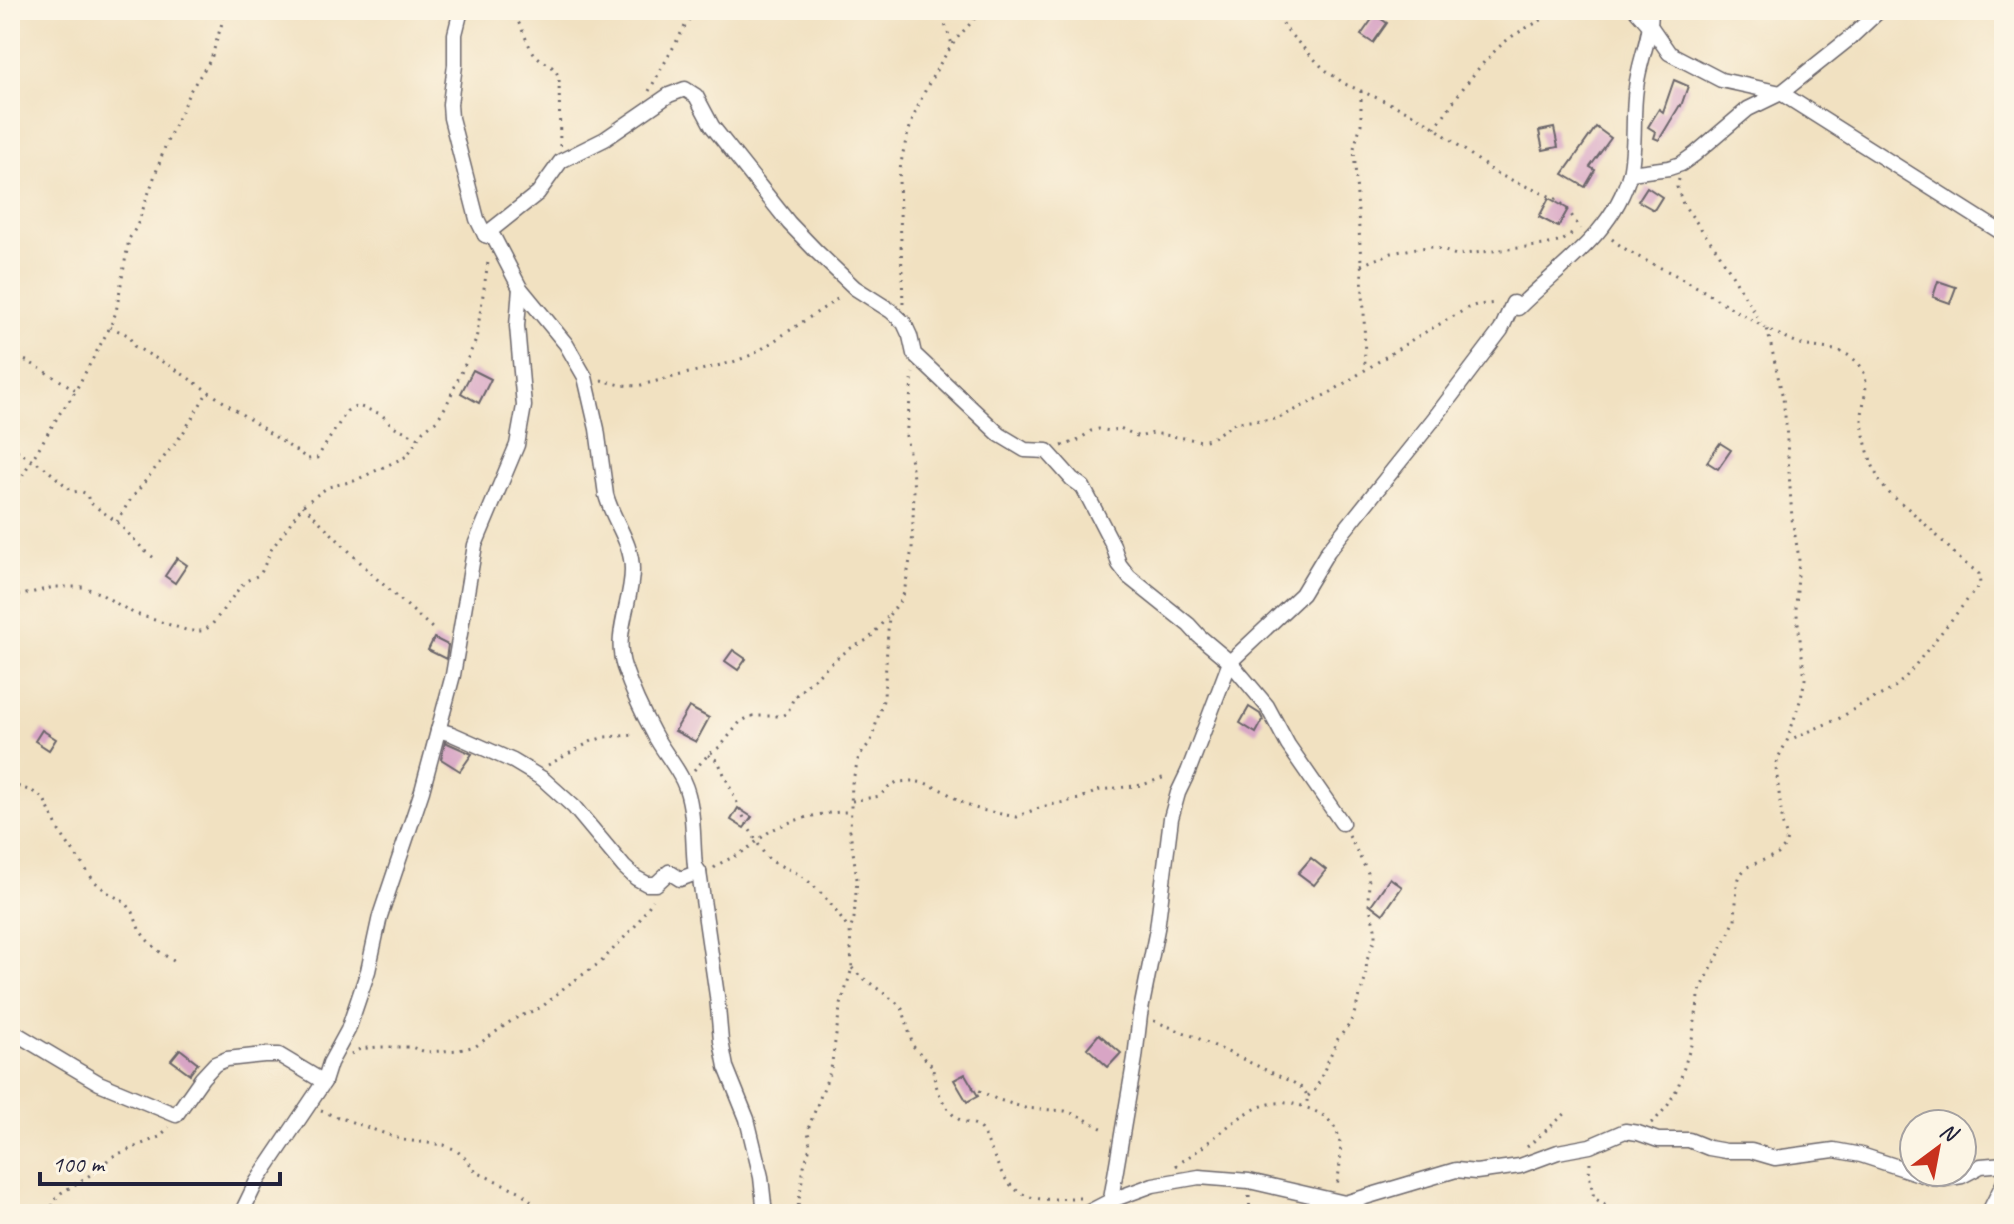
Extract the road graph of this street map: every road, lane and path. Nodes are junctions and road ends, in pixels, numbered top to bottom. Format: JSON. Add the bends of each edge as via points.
{"nodes":[{"id":1,"x":226,"y":10,"type":"edge"},
{"id":2,"x":461,"y":10,"type":"edge"},
{"id":3,"x":509,"y":10,"type":"edge"},
{"id":4,"x":694,"y":10,"type":"edge"},
{"id":5,"x":940,"y":10,"type":"edge"},
{"id":6,"x":980,"y":10,"type":"edge"},
{"id":7,"x":1274,"y":10,"type":"edge"},
{"id":8,"x":1636,"y":10,"type":"edge"},
{"id":9,"x":1651,"y":10,"type":"edge"},
{"id":10,"x":1880,"y":10,"type":"edge"},
{"id":11,"x":1543,"y":19,"type":"dead end"},
{"id":12,"x":1651,"y":27,"type":"junction"},
{"id":13,"x":952,"y":44,"type":"junction"},
{"id":14,"x":1361,"y":91,"type":"junction"},
{"id":15,"x":648,"y":92,"type":"dead end"},
{"id":16,"x":1781,"y":93,"type":"junction"},
{"id":17,"x":1435,"y":128,"type":"junction"},
{"id":18,"x":561,"y":161,"type":"junction"},
{"id":19,"x":1681,"y":164,"type":"junction"},
{"id":20,"x":1630,"y":173,"type":"junction"},
{"id":21,"x":1579,"y":228,"type":"junction"},
{"id":22,"x":1595,"y":234,"type":"junction"},
{"id":23,"x":2004,"y":234,"type":"edge"},
{"id":24,"x":489,"y":236,"type":"junction"},
{"id":25,"x":1361,"y":265,"type":"junction"},
{"id":26,"x":520,"y":288,"type":"junction"},
{"id":27,"x":855,"y":288,"type":"junction"},
{"id":28,"x":1513,"y":303,"type":"junction"},
{"id":29,"x":904,"y":323,"type":"junction"},
{"id":30,"x":1762,"y":325,"type":"junction"},
{"id":31,"x":110,"y":327,"type":"junction"},
{"id":32,"x":1767,"y":328,"type":"junction"},
{"id":33,"x":914,"y":354,"type":"junction"},
{"id":34,"x":10,"y":355,"type":"edge"},
{"id":35,"x":1365,"y":369,"type":"junction"},
{"id":36,"x":585,"y":377,"type":"junction"},
{"id":37,"x":76,"y":390,"type":"junction"},
{"id":38,"x":207,"y":393,"type":"junction"},
{"id":39,"x":419,"y":438,"type":"junction"},
{"id":40,"x":10,"y":446,"type":"edge"},
{"id":41,"x":1047,"y":451,"type":"junction"},
{"id":42,"x":32,"y":459,"type":"junction"},
{"id":43,"x":10,"y":496,"type":"edge"},
{"id":44,"x":303,"y":505,"type":"junction"},
{"id":45,"x":117,"y":522,"type":"junction"},
{"id":46,"x":157,"y":560,"type":"dead end"},
{"id":47,"x":10,"y":598,"type":"edge"},
{"id":48,"x":889,"y":615,"type":"junction"},
{"id":49,"x":432,"y":628,"type":"dead end"},
{"id":50,"x":1230,"y":662,"type":"junction"},
{"id":51,"x":438,"y":730,"type":"junction"},
{"id":52,"x":653,"y":734,"type":"junction"},
{"id":53,"x":1787,"y":741,"type":"junction"},
{"id":54,"x":708,"y":755,"type":"junction"},
{"id":55,"x":529,"y":769,"type":"junction"},
{"id":56,"x":1188,"y":772,"type":"junction"},
{"id":57,"x":683,"y":781,"type":"junction"},
{"id":58,"x":10,"y":784,"type":"edge"},
{"id":59,"x":852,"y":801,"type":"junction"},
{"id":60,"x":851,"y":812,"type":"junction"},
{"id":61,"x":1342,"y":823,"type":"joint"},
{"id":62,"x":757,"y":841,"type":"junction"},
{"id":63,"x":699,"y":872,"type":"junction"},
{"id":64,"x":655,"y":897,"type":"dead end"},
{"id":65,"x":850,"y":931,"type":"junction"},
{"id":66,"x":177,"y":963,"type":"dead end"},
{"id":67,"x":852,"y":968,"type":"junction"},
{"id":68,"x":1140,"y":1015,"type":"junction"},
{"id":69,"x":10,"y":1030,"type":"edge"},
{"id":70,"x":330,"y":1063,"type":"junction"},
{"id":71,"x":324,"y":1082,"type":"junction"},
{"id":72,"x":972,"y":1087,"type":"dead end"},
{"id":73,"x":1308,"y":1096,"type":"junction"},
{"id":74,"x":1306,"y":1107,"type":"junction"},
{"id":75,"x":306,"y":1108,"type":"junction"},
{"id":76,"x":1566,"y":1113,"type":"dead end"},
{"id":77,"x":176,"y":1115,"type":"junction"},
{"id":78,"x":1649,"y":1124,"type":"dead end"},
{"id":79,"x":1111,"y":1133,"type":"dead end"},
{"id":80,"x":1590,"y":1146,"type":"junction"},
{"id":81,"x":2004,"y":1164,"type":"edge"},
{"id":82,"x":1506,"y":1167,"type":"junction"},
{"id":83,"x":1171,"y":1170,"type":"dead end"},
{"id":84,"x":2004,"y":1182,"type":"edge"},
{"id":85,"x":1345,"y":1203,"type":"junction"},
{"id":86,"x":1111,"y":1204,"type":"edge"},
{"id":87,"x":51,"y":1214,"type":"edge"},
{"id":88,"x":241,"y":1214,"type":"edge"},
{"id":89,"x":548,"y":1214,"type":"edge"},
{"id":90,"x":765,"y":1214,"type":"edge"},
{"id":91,"x":797,"y":1214,"type":"edge"},
{"id":92,"x":1085,"y":1214,"type":"edge"},
{"id":93,"x":1360,"y":1214,"type":"edge"},
{"id":94,"x":1622,"y":1214,"type":"edge"},
{"id":95,"x":1988,"y":1214,"type":"edge"}],
"edges":[{"from":1,"to":31,"type":"path","via":[[211,59],[190,91],[129,239]]},
{"from":2,"to":24,"type":"street","via":[[451,118],[477,219]]},
{"from":3,"to":18,"type":"path","via":[[532,52],[557,72]]},
{"from":4,"to":15,"type":"path"},
{"from":5,"to":13,"type":"path"},
{"from":6,"to":13,"type":"path"},
{"from":7,"to":14,"type":"path","via":[[1324,69]]},
{"from":8,"to":12,"type":"street"},
{"from":9,"to":12,"type":"street"},
{"from":10,"to":16,"type":"street"},
{"from":11,"to":17,"type":"path","via":[[1487,59]]},
{"from":12,"to":16,"type":"street","via":[[1669,53],[1685,62],[1721,80]]},
{"from":12,"to":20,"type":"street","via":[[1636,82]]},
{"from":13,"to":29,"type":"path","via":[[919,102],[900,162]]},
{"from":14,"to":17,"type":"path"},
{"from":14,"to":25,"type":"path","via":[[1361,124],[1354,148]]},
{"from":16,"to":19,"type":"street","via":[[1748,109]]},
{"from":16,"to":23,"type":"street"},
{"from":17,"to":21,"type":"path","via":[[1495,173],[1556,199]]},
{"from":18,"to":24,"type":"street","via":[[538,193]]},
{"from":18,"to":27,"type":"street","via":[[685,89],[696,96],[712,126],[789,223]]},
{"from":19,"to":20,"type":"street"},
{"from":19,"to":30,"type":"path","via":[[1677,187],[1683,204]]},
{"from":20,"to":22,"type":"street","via":[[1615,210]]},
{"from":21,"to":22,"type":"path"},
{"from":21,"to":25,"type":"path","via":[[1562,241],[1545,245],[1456,255],[1417,248]]},
{"from":22,"to":28,"type":"street","via":[[1518,308]]},
{"from":22,"to":30,"type":"path"},
{"from":24,"to":26,"type":"street"},
{"from":24,"to":39,"type":"path","via":[[476,340],[446,406]]},
{"from":25,"to":35,"type":"path"},
{"from":26,"to":36,"type":"street","via":[[566,344]]},
{"from":26,"to":51,"type":"street","via":[[522,424],[475,545],[458,654]]},
{"from":27,"to":29,"type":"street"},
{"from":27,"to":36,"type":"path","via":[[754,354],[733,362],[637,386]]},
{"from":28,"to":35,"type":"path","via":[[1468,308]]},
{"from":28,"to":50,"type":"street","via":[[1501,330],[1328,551],[1302,594]]},
{"from":29,"to":33,"type":"street"},
{"from":30,"to":32,"type":"path"},
{"from":31,"to":37,"type":"path"},
{"from":31,"to":38,"type":"path"},
{"from":32,"to":53,"type":"path","via":[[1786,425],[1805,679]]},
{"from":32,"to":53,"type":"path","via":[[1801,344],[1840,351],[1858,364],[1867,386],[1865,441],[1878,479],[1981,579],[1891,690]]},
{"from":33,"to":41,"type":"street","via":[[1000,435],[1025,450]]},
{"from":33,"to":48,"type":"path","via":[[906,436],[914,490],[912,549],[904,593]]},
{"from":34,"to":37,"type":"path"},
{"from":35,"to":41,"type":"path","via":[[1277,419],[1236,422],[1210,439],[1153,433],[1139,437],[1123,428],[1099,429]]},
{"from":36,"to":52,"type":"street","via":[[606,495],[632,567],[621,631],[623,665]]},
{"from":37,"to":42,"type":"path"},
{"from":38,"to":39,"type":"path","via":[[308,459],[317,458],[347,411],[358,406]]},
{"from":38,"to":45,"type":"path"},
{"from":39,"to":44,"type":"path","via":[[407,456],[328,487]]},
{"from":40,"to":42,"type":"path"},
{"from":41,"to":50,"type":"street","via":[[1083,487],[1129,577]]},
{"from":42,"to":43,"type":"path"},
{"from":42,"to":45,"type":"path","via":[[73,492],[87,494],[89,502]]},
{"from":44,"to":47,"type":"path","via":[[259,575],[246,581],[202,631],[133,613],[83,587],[54,587]]},
{"from":44,"to":49,"type":"path"},
{"from":45,"to":46,"type":"path"},
{"from":48,"to":54,"type":"path","via":[[869,639],[834,660],[794,697],[788,712],[751,716]]},
{"from":48,"to":59,"type":"path","via":[[884,697],[871,741],[854,769]]},
{"from":50,"to":56,"type":"street"},
{"from":50,"to":61,"type":"street","via":[[1267,706]]},
{"from":51,"to":55,"type":"street"},
{"from":51,"to":70,"type":"street","via":[[368,971],[348,1030]]},
{"from":52,"to":55,"type":"path","via":[[605,737],[544,768]]},
{"from":52,"to":57,"type":"street"},
{"from":53,"to":78,"type":"path","via":[[1776,768],[1785,846],[1740,875],[1735,920],[1700,991],[1678,1087]]},
{"from":54,"to":57,"type":"path"},
{"from":54,"to":62,"type":"path","via":[[718,761]]},
{"from":55,"to":63,"type":"street","via":[[574,807],[636,878],[656,884],[669,872],[680,879]]},
{"from":56,"to":59,"type":"path","via":[[1100,790],[1016,817],[966,805],[912,781],[897,782],[880,796]]},
{"from":56,"to":68,"type":"street","via":[[1171,818]]},
{"from":57,"to":63,"type":"street"},
{"from":58,"to":66,"type":"path","via":[[44,799],[94,881],[126,903],[146,939]]},
{"from":59,"to":60,"type":"path"},
{"from":60,"to":62,"type":"path","via":[[807,818],[775,828]]},
{"from":60,"to":65,"type":"path","via":[[857,897]]},
{"from":61,"to":73,"type":"path","via":[[1368,873],[1375,938],[1354,1014]]},
{"from":62,"to":63,"type":"path","via":[[711,871]]},
{"from":62,"to":65,"type":"path","via":[[772,861],[800,875],[827,899]]},
{"from":63,"to":90,"type":"street","via":[[726,1067],[747,1119]]},
{"from":64,"to":70,"type":"path","via":[[601,962],[542,1007],[476,1046],[426,1052],[369,1047]]},
{"from":65,"to":67,"type":"path"},
{"from":67,"to":86,"type":"path","via":[[903,1010],[913,1046],[933,1067],[933,1081],[945,1103],[957,1118],[981,1130],[1009,1185],[1039,1199],[1075,1197]]},
{"from":67,"to":91,"type":"path","via":[[831,1069],[808,1129],[810,1147]]},
{"from":68,"to":73,"type":"path","via":[[1294,1083]]},
{"from":68,"to":86,"type":"street"},
{"from":69,"to":77,"type":"street","via":[[99,1083]]},
{"from":70,"to":71,"type":"street"},
{"from":71,"to":75,"type":"street"},
{"from":71,"to":77,"type":"street","via":[[279,1055],[227,1059],[202,1078]]},
{"from":72,"to":79,"type":"path","via":[[1025,1108],[1065,1111]]},
{"from":73,"to":74,"type":"path"},
{"from":74,"to":83,"type":"path","via":[[1285,1101],[1252,1110]]},
{"from":74,"to":85,"type":"path","via":[[1321,1113],[1339,1135],[1336,1196]]},
{"from":75,"to":88,"type":"street"},
{"from":75,"to":89,"type":"path","via":[[403,1140],[456,1150],[476,1172],[519,1191]]},
{"from":76,"to":82,"type":"path","via":[[1528,1144],[1519,1164]]},
{"from":77,"to":87,"type":"path","via":[[159,1137],[111,1157],[61,1193]]},
{"from":80,"to":81,"type":"street","via":[[1625,1131],[1775,1158],[1834,1150],[1944,1179]]},
{"from":80,"to":82,"type":"street"},
{"from":80,"to":94,"type":"path","via":[[1594,1198]]},
{"from":82,"to":85,"type":"street","via":[[1456,1170]]},
{"from":84,"to":95,"type":"street"},
{"from":85,"to":86,"type":"street","via":[[1249,1181],[1199,1177],[1153,1185]]},
{"from":85,"to":93,"type":"street"},
{"from":86,"to":92,"type":"street"}]}
